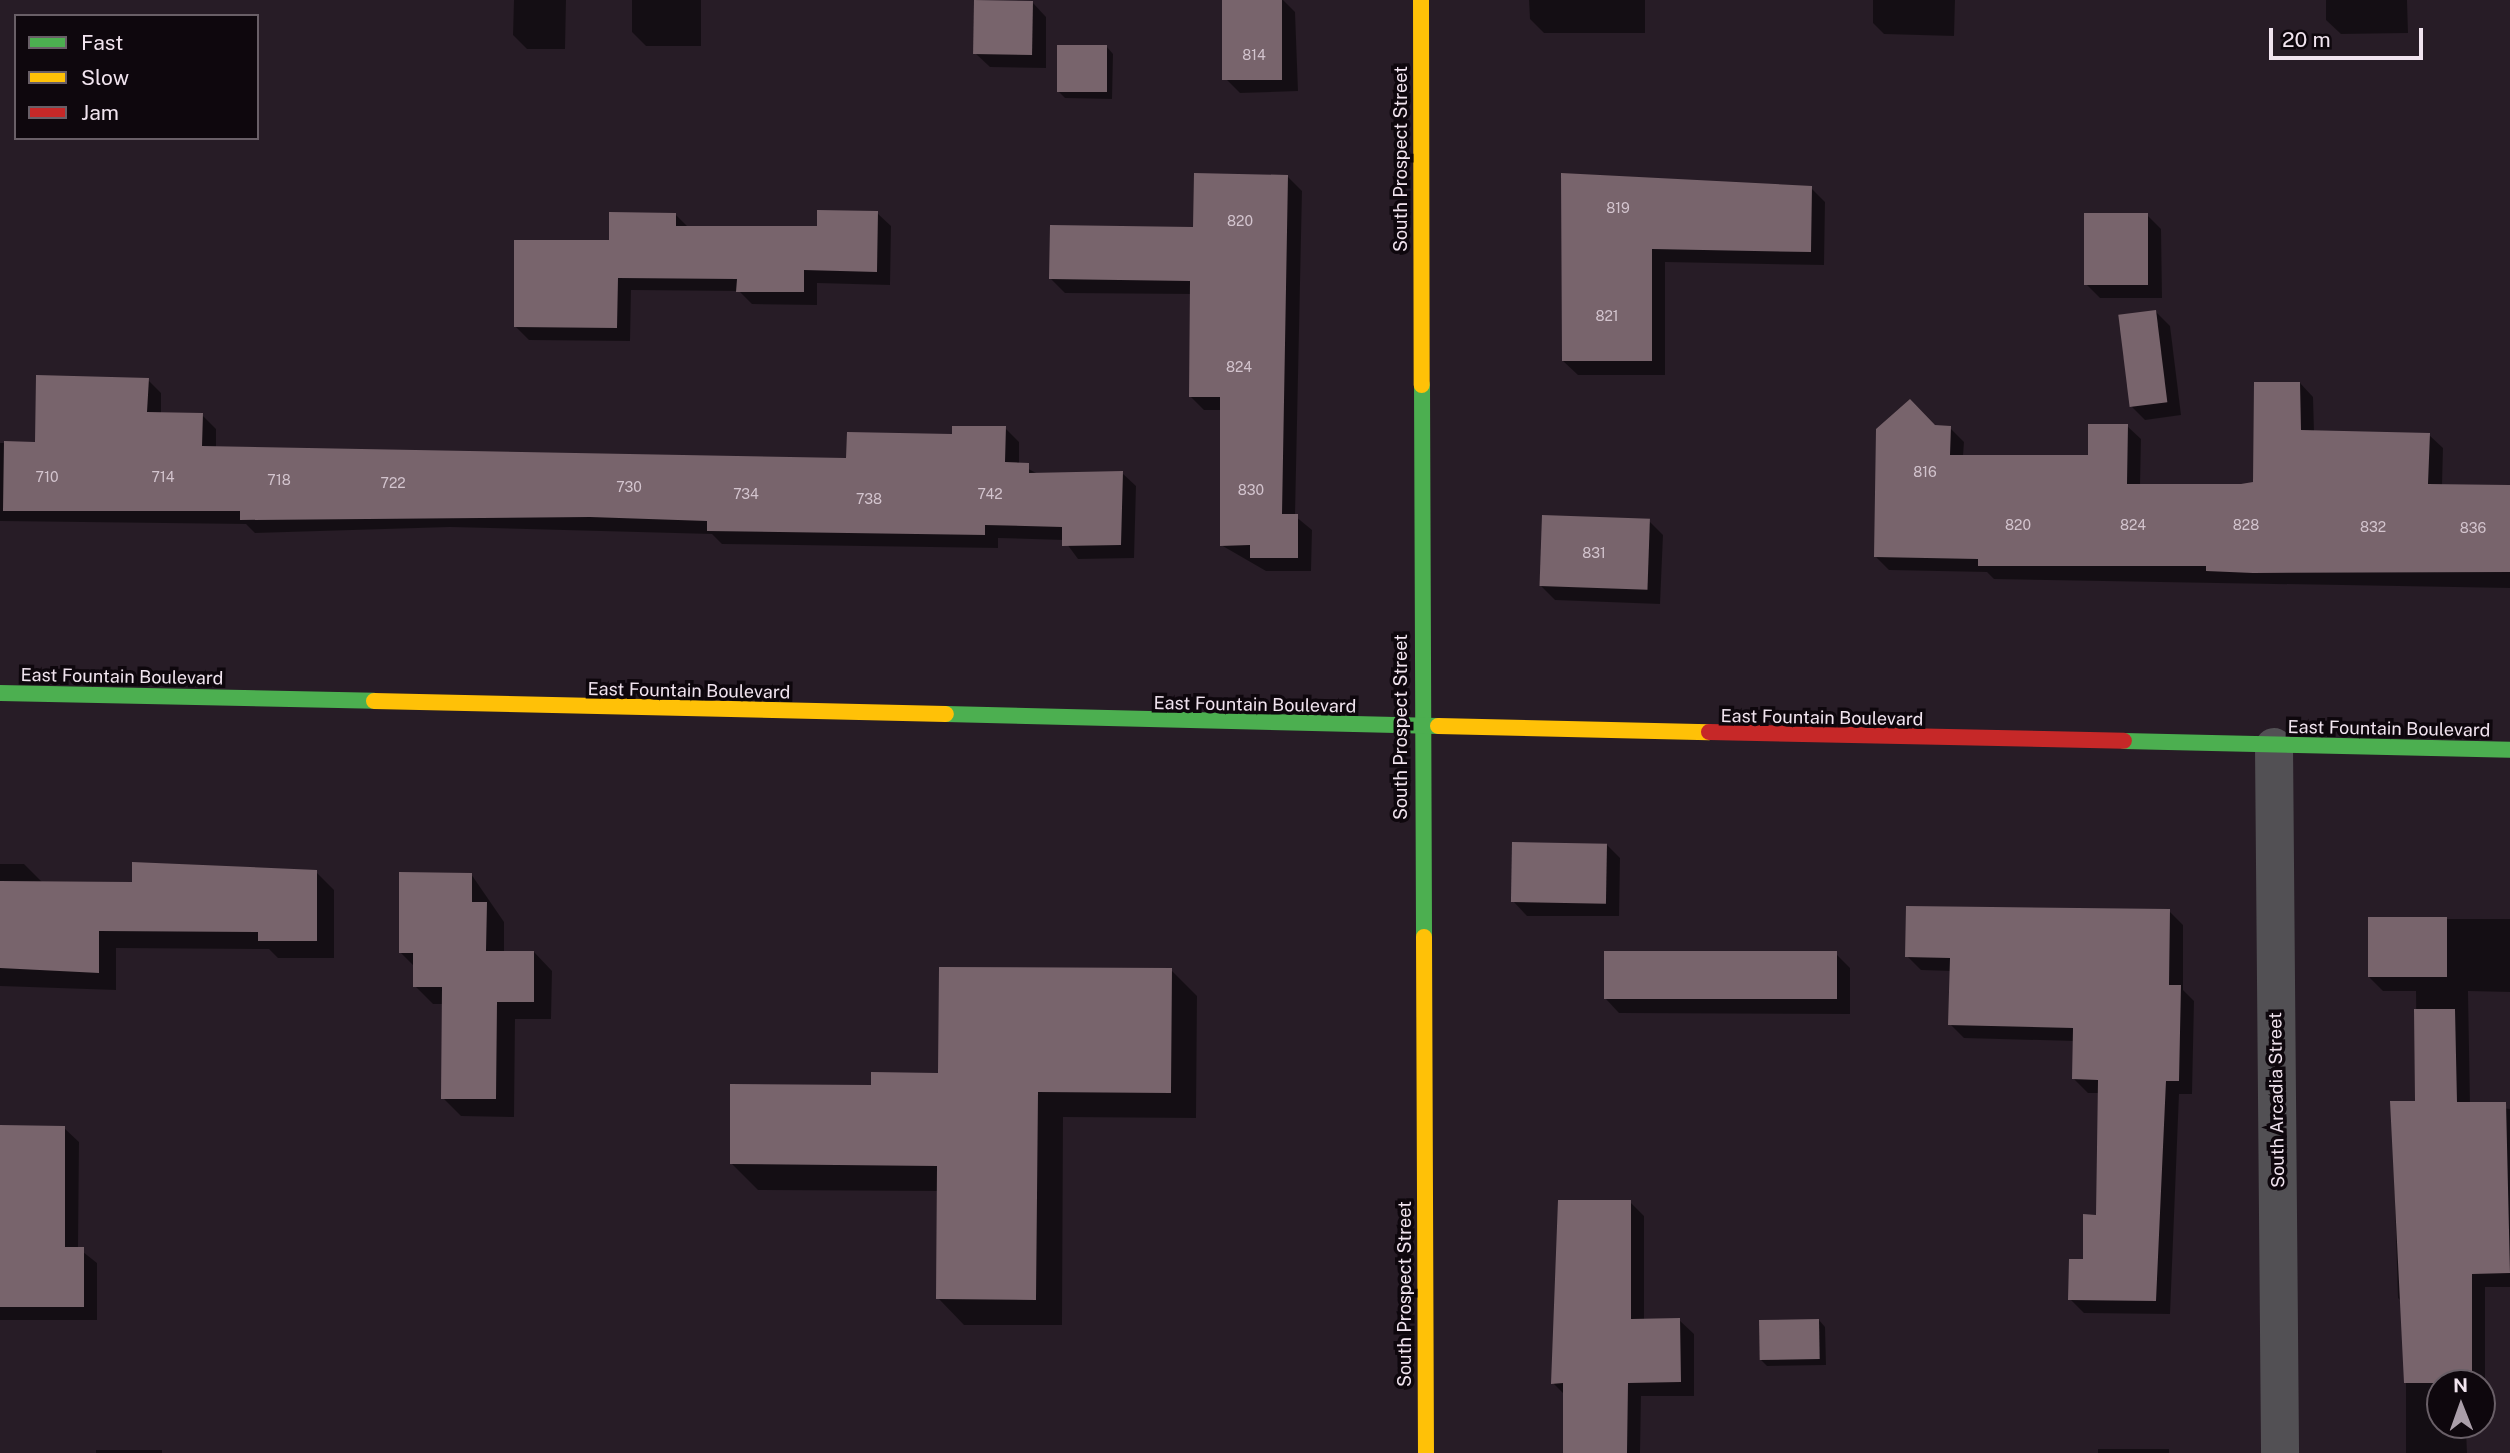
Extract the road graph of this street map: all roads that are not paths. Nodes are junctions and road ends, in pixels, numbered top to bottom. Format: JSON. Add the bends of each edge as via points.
{"nodes":[{"id":1,"x":1421,"y":0,"type":"edge"},
{"id":2,"x":0,"y":693,"type":"edge"},
{"id":3,"x":1419,"y":729,"type":"junction"},
{"id":4,"x":2274,"y":747,"type":"junction"},
{"id":5,"x":2510,"y":750,"type":"edge"},
{"id":6,"x":1426,"y":1453,"type":"edge"},
{"id":7,"x":2280,"y":1453,"type":"edge"}],
"edges":[{"from":1,"to":3,"type":"main road","name":"South Prospect Street"},
{"from":2,"to":3,"type":"main road","name":"East Fountain Boulevard"},
{"from":3,"to":4,"type":"main road","name":"East Fountain Boulevard"},
{"from":3,"to":6,"type":"main road","name":"South Prospect Street"},
{"from":4,"to":5,"type":"main road","name":"East Fountain Boulevard"},
{"from":4,"to":7,"type":"street","name":"South Arcadia Street"}]}
